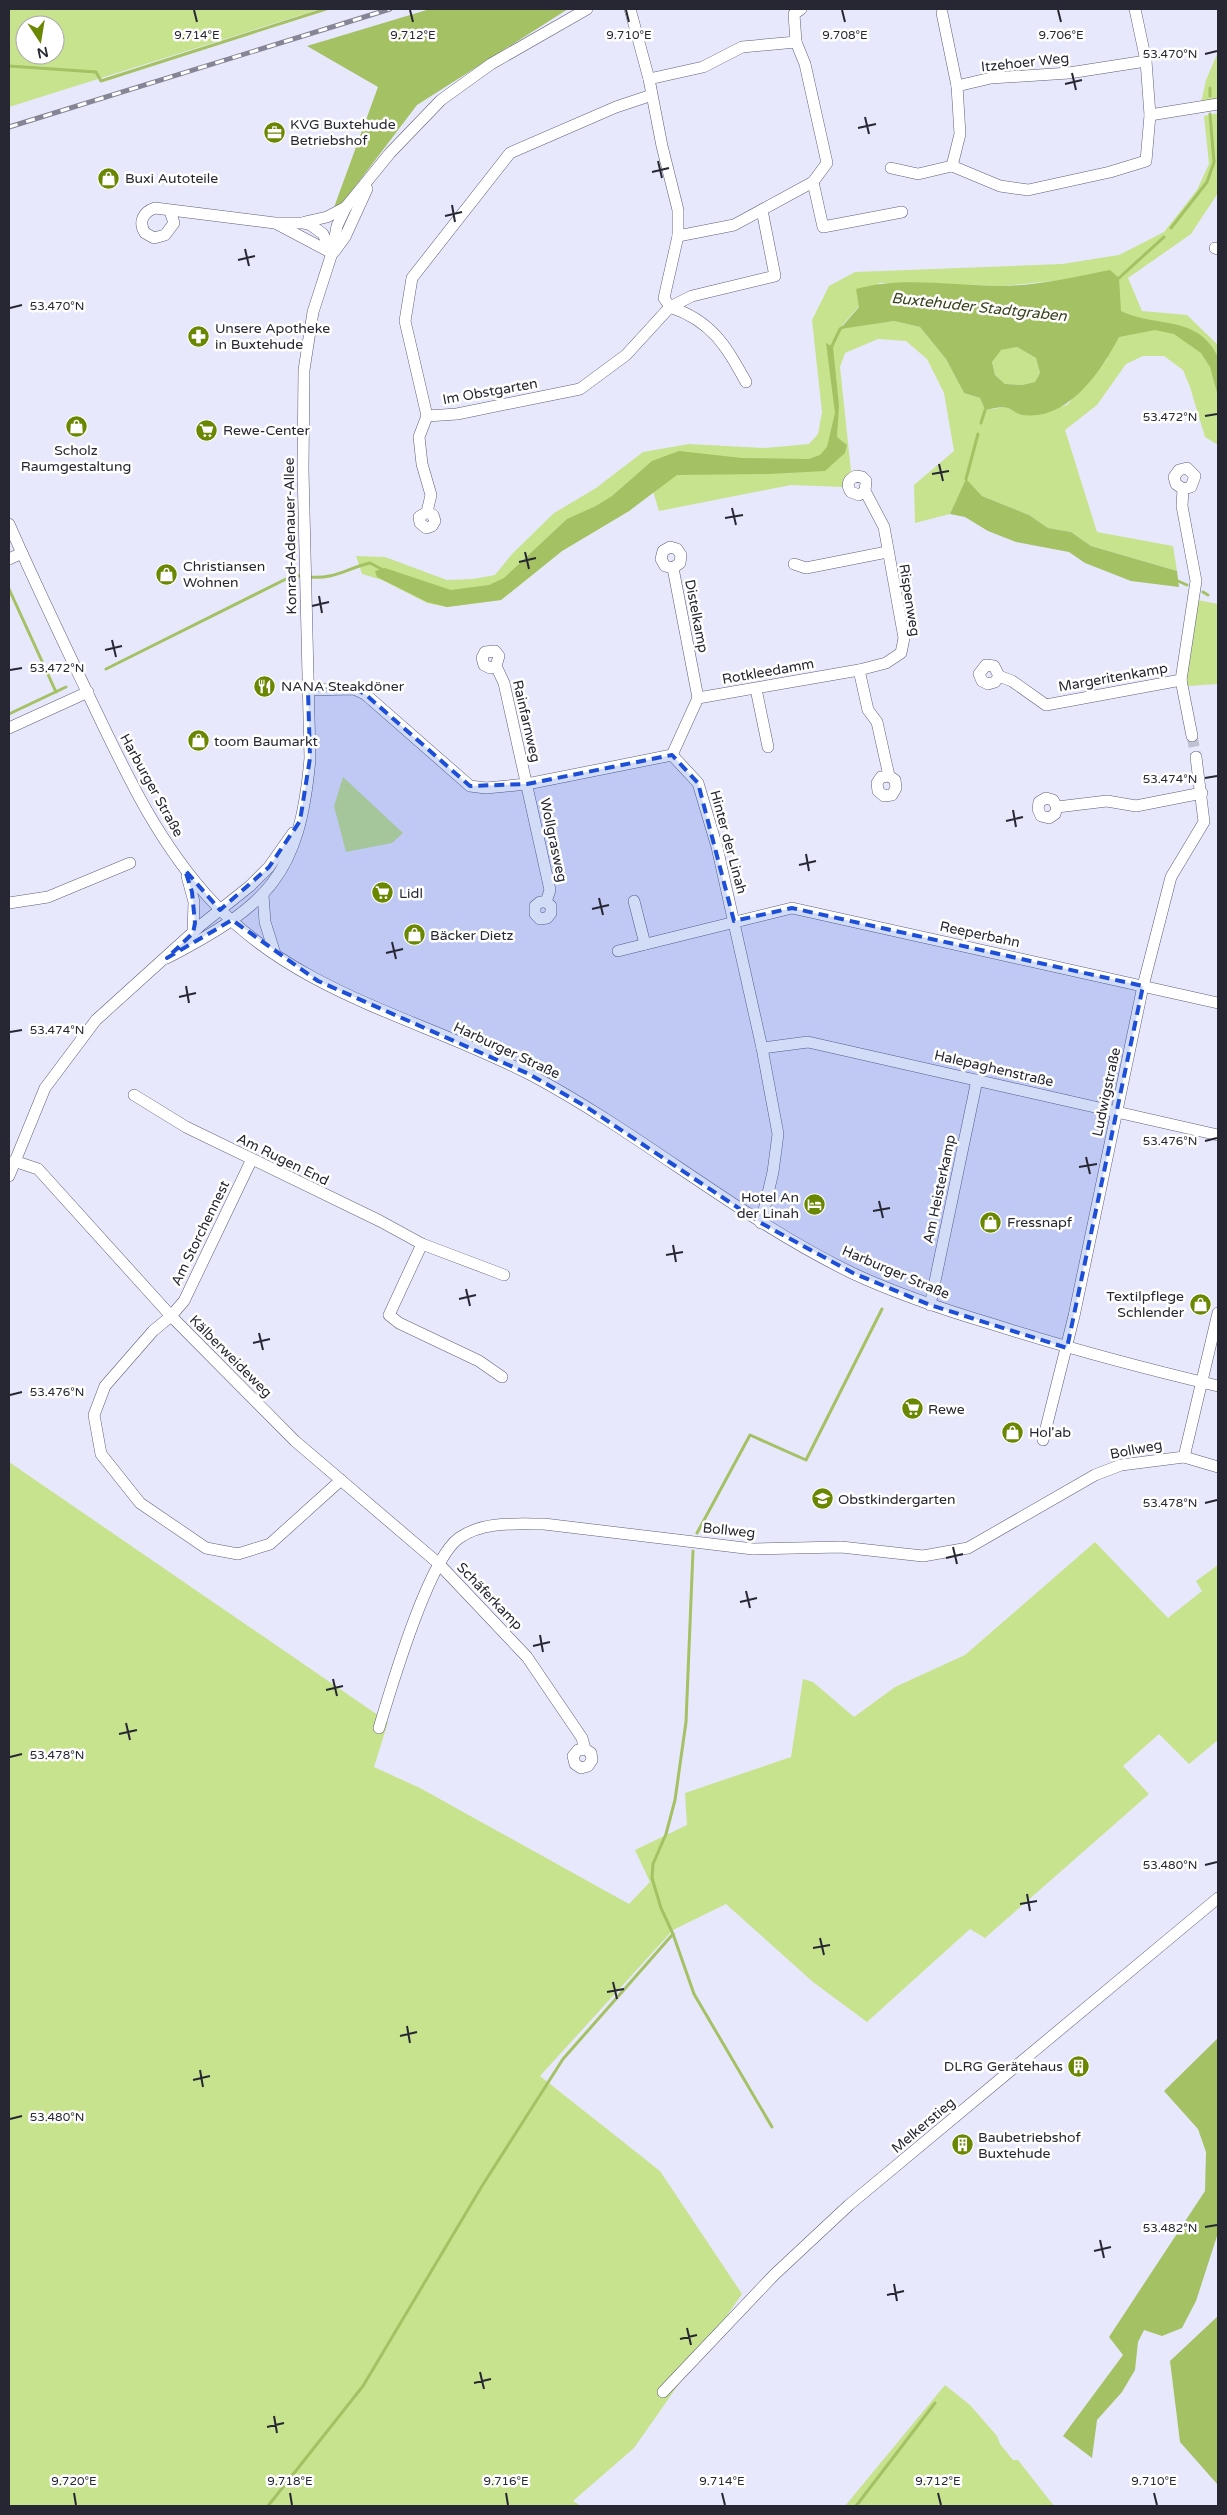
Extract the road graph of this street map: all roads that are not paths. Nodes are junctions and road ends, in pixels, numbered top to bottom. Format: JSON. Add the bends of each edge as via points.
{"nodes":[{"id":1,"x":587,"y":9,"type":"edge"},
{"id":2,"x":630,"y":9,"type":"edge"},
{"id":3,"x":801,"y":9,"type":"edge"},
{"id":4,"x":1135,"y":9,"type":"edge"},
{"id":5,"x":942,"y":13,"type":"dead end"},
{"id":6,"x":796,"y":42,"type":"junction"},
{"id":7,"x":1146,"y":61,"type":"junction"},
{"id":8,"x":649,"y":79,"type":"junction"},
{"id":9,"x":957,"y":86,"type":"junction"},
{"id":10,"x":652,"y":95,"type":"junction"},
{"id":11,"x":1218,"y":104,"type":"edge"},
{"id":12,"x":1150,"y":115,"type":"junction"},
{"id":13,"x":952,"y":166,"type":"junction"},
{"id":14,"x":891,"y":168,"type":"dead end"},
{"id":15,"x":374,"y":173,"type":"junction"},
{"id":16,"x":813,"y":182,"type":"junction"},
{"id":17,"x":346,"y":208,"type":"junction"},
{"id":18,"x":762,"y":210,"type":"junction"},
{"id":19,"x":170,"y":211,"type":"junction"},
{"id":20,"x":902,"y":212,"type":"dead end"},
{"id":21,"x":192,"y":213,"type":"junction"},
{"id":22,"x":174,"y":223,"type":"junction"},
{"id":23,"x":275,"y":223,"type":"junction"},
{"id":24,"x":303,"y":223,"type":"junction"},
{"id":25,"x":678,"y":236,"type":"junction"},
{"id":26,"x":332,"y":254,"type":"junction"},
{"id":27,"x":670,"y":307,"type":"junction"},
{"id":28,"x":746,"y":382,"type":"dead end"},
{"id":29,"x":427,"y":416,"type":"junction"},
{"id":30,"x":1183,"y":489,"type":"dead end"},
{"id":31,"x":865,"y":491,"type":"dead end"},
{"id":32,"x":427,"y":512,"type":"dead end"},
{"id":33,"x":9,"y":524,"type":"edge"},
{"id":34,"x":887,"y":552,"type":"junction"},
{"id":35,"x":22,"y":553,"type":"junction"},
{"id":36,"x":9,"y":559,"type":"edge"},
{"id":37,"x":794,"y":564,"type":"dead end"},
{"id":38,"x":672,"y":568,"type":"dead end"},
{"id":39,"x":901,"y":653,"type":"joint"},
{"id":40,"x":496,"y":666,"type":"dead end"},
{"id":41,"x":859,"y":670,"type":"junction"},
{"id":42,"x":999,"y":676,"type":"dead end"},
{"id":43,"x":1181,"y":680,"type":"junction"},
{"id":44,"x":756,"y":689,"type":"junction"},
{"id":45,"x":308,"y":690,"type":"junction"},
{"id":46,"x":88,"y":692,"type":"junction"},
{"id":47,"x":698,"y":698,"type":"junction"},
{"id":48,"x":9,"y":728,"type":"edge"},
{"id":49,"x":1192,"y":736,"type":"tunnel mouth"},
{"id":50,"x":768,"y":747,"type":"dead end"},
{"id":51,"x":672,"y":755,"type":"junction"},
{"id":52,"x":1196,"y":757,"type":"tunnel mouth"},
{"id":53,"x":889,"y":776,"type":"dead end"},
{"id":54,"x":527,"y":784,"type":"junction"},
{"id":55,"x":1202,"y":794,"type":"junction"},
{"id":56,"x":1057,"y":807,"type":"dead end"},
{"id":57,"x":300,"y":821,"type":"junction"},
{"id":58,"x":130,"y":863,"type":"dead end"},
{"id":59,"x":185,"y":870,"type":"junction"},
{"id":60,"x":263,"y":895,"type":"junction"},
{"id":61,"x":634,"y":901,"type":"dead end"},
{"id":62,"x":546,"y":902,"type":"dead end"},
{"id":63,"x":9,"y":903,"type":"edge"},
{"id":64,"x":220,"y":910,"type":"junction"},
{"id":65,"x":232,"y":920,"type":"junction"},
{"id":66,"x":734,"y":921,"type":"junction"},
{"id":67,"x":193,"y":933,"type":"junction"},
{"id":68,"x":644,"y":944,"type":"junction"},
{"id":69,"x":618,"y":951,"type":"dead end"},
{"id":70,"x":275,"y":954,"type":"junction"},
{"id":71,"x":167,"y":958,"type":"junction"},
{"id":72,"x":1143,"y":986,"type":"junction"},
{"id":73,"x":1218,"y":1003,"type":"edge"},
{"id":74,"x":762,"y":1048,"type":"junction"},
{"id":75,"x":977,"y":1080,"type":"junction"},
{"id":76,"x":134,"y":1095,"type":"dead end"},
{"id":77,"x":1118,"y":1112,"type":"junction"},
{"id":78,"x":1218,"y":1134,"type":"edge"},
{"id":79,"x":14,"y":1161,"type":"junction"},
{"id":80,"x":251,"y":1161,"type":"junction"},
{"id":81,"x":9,"y":1176,"type":"edge"},
{"id":82,"x":762,"y":1223,"type":"junction"},
{"id":83,"x":422,"y":1244,"type":"junction"},
{"id":84,"x":504,"y":1275,"type":"dead end"},
{"id":85,"x":930,"y":1305,"type":"junction"},
{"id":86,"x":1218,"y":1313,"type":"edge"},
{"id":87,"x":171,"y":1316,"type":"junction"},
{"id":88,"x":1066,"y":1348,"type":"junction"},
{"id":89,"x":502,"y":1378,"type":"dead end"},
{"id":90,"x":1202,"y":1382,"type":"junction"},
{"id":91,"x":1218,"y":1386,"type":"edge"},
{"id":92,"x":1043,"y":1440,"type":"dead end"},
{"id":93,"x":1184,"y":1457,"type":"junction"},
{"id":94,"x":1218,"y":1467,"type":"edge"},
{"id":95,"x":341,"y":1480,"type":"junction"},
{"id":96,"x":438,"y":1563,"type":"junction"},
{"id":97,"x":379,"y":1728,"type":"dead end"},
{"id":98,"x":585,"y":1749,"type":"dead end"},
{"id":99,"x":1218,"y":1898,"type":"edge"},
{"id":100,"x":663,"y":2392,"type":"dead end"}],
"edges":[{"from":1,"to":15,"type":"street","name":"Konrad-Adenauer-Allee","via":[[463,83],[422,117]]},
{"from":2,"to":8,"type":"street"},
{"from":3,"to":6,"type":"street","via":[[794,14]]},
{"from":4,"to":7,"type":"street"},
{"from":5,"to":9,"type":"street"},
{"from":6,"to":8,"type":"street","via":[[742,47],[703,67]]},
{"from":6,"to":16,"type":"street","via":[[805,64],[827,163]]},
{"from":7,"to":9,"type":"street","name":"Itzehoer Weg","via":[[1069,74],[991,78]]},
{"from":7,"to":12,"type":"street"},
{"from":8,"to":10,"type":"street"},
{"from":9,"to":13,"type":"street","via":[[960,134]]},
{"from":10,"to":25,"type":"street","via":[[678,210]]},
{"from":10,"to":29,"type":"street","name":"Im Obstgarten","via":[[616,107],[510,153],[412,278],[405,321]]},
{"from":11,"to":12,"type":"street"},
{"from":12,"to":13,"type":"street","via":[[1146,161],[1110,172],[1028,190],[1000,186]]},
{"from":13,"to":14,"type":"street","via":[[918,174]]},
{"from":15,"to":17,"type":"street","name":"Konrad-Adenauer-Allee"},
{"from":15,"to":26,"type":"street","name":"Konrad-Adenauer-Allee","via":[[345,237]]},
{"from":16,"to":18,"type":"street"},
{"from":16,"to":20,"type":"street","via":[[823,227]]},
{"from":17,"to":24,"type":"street","name":"Konrad-Adenauer-Allee"},
{"from":17,"to":26,"type":"street","name":"Konrad-Adenauer-Allee","via":[[337,226]]},
{"from":18,"to":25,"type":"street","via":[[734,225]]},
{"from":18,"to":27,"type":"street","via":[[775,276],[692,296]]},
{"from":19,"to":21,"type":"street","name":"Konrad-Adenauer-Allee"},
{"from":19,"to":22,"type":"street"},
{"from":19,"to":22,"type":"street","name":"Konrad-Adenauer-Allee","via":[[149,210],[142,219],[143,229],[149,236],[159,238]]},
{"from":21,"to":22,"type":"street","name":"Konrad-Adenauer-Allee"},
{"from":21,"to":23,"type":"street","name":"Konrad-Adenauer-Allee"},
{"from":23,"to":24,"type":"street","name":"Konrad-Adenauer-Allee"},
{"from":23,"to":26,"type":"street","name":"Konrad-Adenauer-Allee"},
{"from":24,"to":26,"type":"street","via":[[323,234]]},
{"from":25,"to":27,"type":"street","via":[[664,298]]},
{"from":26,"to":45,"type":"street","name":"Konrad-Adenauer-Allee","via":[[313,312],[304,370]]},
{"from":27,"to":28,"type":"street","via":[[714,330]]},
{"from":27,"to":29,"type":"street","name":"Im Obstgarten","via":[[626,355],[580,389],[457,414]]},
{"from":29,"to":32,"type":"street","via":[[419,437],[422,464],[431,495]]},
{"from":30,"to":43,"type":"street","via":[[1182,506],[1196,581]]},
{"from":31,"to":34,"type":"street","name":"Rispenweg","via":[[884,526]]},
{"from":33,"to":35,"type":"street","name":"Harburger Straße"},
{"from":34,"to":37,"type":"street","name":"Rispenweg","via":[[806,568]]},
{"from":34,"to":39,"type":"street","name":"Rispenweg","via":[[904,638]]},
{"from":35,"to":36,"type":"street"},
{"from":35,"to":46,"type":"street","name":"Harburger Straße"},
{"from":38,"to":47,"type":"street","name":"Distelkamp"},
{"from":39,"to":41,"type":"street","name":"Rotkleedamm","via":[[886,663]]},
{"from":40,"to":54,"type":"street","name":"Rainfarnweg","via":[[504,682]]},
{"from":41,"to":44,"type":"street","name":"Rotkleedamm"},
{"from":41,"to":53,"type":"street","via":[[868,710],[877,722]]},
{"from":42,"to":43,"type":"street","name":"Margeritenkamp","via":[[1012,681],[1046,705]]},
{"from":43,"to":49,"type":"street"},
{"from":44,"to":47,"type":"street","name":"Rotkleedamm"},
{"from":44,"to":50,"type":"street"},
{"from":45,"to":54,"type":"street","via":[[354,689],[365,694],[470,786],[486,788]]},
{"from":45,"to":57,"type":"street","name":"Konrad-Adenauer-Allee","via":[[310,758]]},
{"from":46,"to":48,"type":"street"},
{"from":46,"to":59,"type":"street","name":"Harburger Straße","via":[[131,784]]},
{"from":47,"to":51,"type":"street"},
{"from":51,"to":54,"type":"street"},
{"from":51,"to":66,"type":"street","name":"Hinter der Linah","via":[[698,783]]},
{"from":52,"to":55,"type":"street","name":"Ludwigstraße"},
{"from":54,"to":62,"type":"street","name":"Wollgrasweg","via":[[550,890]]},
{"from":55,"to":56,"type":"street","via":[[1136,806],[1107,801]]},
{"from":55,"to":72,"type":"street","name":"Ludwigstraße","via":[[1204,822],[1171,877]]},
{"from":57,"to":60,"type":"street","name":"Konrad-Adenauer-Allee","via":[[289,859]]},
{"from":57,"to":64,"type":"street","name":"Konrad-Adenauer-Allee","via":[[269,867]]},
{"from":58,"to":63,"type":"street","via":[[48,897]]},
{"from":59,"to":64,"type":"street","name":"Harburger Straße"},
{"from":59,"to":67,"type":"street","via":[[194,902]]},
{"from":60,"to":65,"type":"street","name":"Konrad-Adenauer-Allee"},
{"from":60,"to":70,"type":"street","via":[[265,922]]},
{"from":61,"to":68,"type":"street"},
{"from":64,"to":65,"type":"street","name":"Harburger Straße"},
{"from":64,"to":67,"type":"street","name":"Konrad-Adenauer-Allee"},
{"from":65,"to":70,"type":"street","name":"Harburger Straße"},
{"from":65,"to":71,"type":"street","name":"Konrad-Adenauer-Allee"},
{"from":66,"to":68,"type":"street","name":"Reeperbahn"},
{"from":66,"to":72,"type":"street","name":"Reeperbahn","via":[[792,908]]},
{"from":66,"to":74,"type":"street","name":"Hinter der Linah"},
{"from":67,"to":71,"type":"street","name":"Konrad-Adenauer-Allee"},
{"from":68,"to":69,"type":"street","name":"Reeperbahn"},
{"from":70,"to":82,"type":"street","name":"Harburger Straße","via":[[318,981],[359,1001],[529,1074],[585,1106]]},
{"from":71,"to":79,"type":"street","via":[[96,1020],[66,1059],[45,1088]]},
{"from":72,"to":73,"type":"street","name":"Reeperbahn"},
{"from":72,"to":77,"type":"street","name":"Ludwigstraße"},
{"from":74,"to":75,"type":"street","name":"Halepaghenstraße","via":[[808,1042]]},
{"from":74,"to":82,"type":"street","name":"Hinter der Linah","via":[[778,1134]]},
{"from":75,"to":77,"type":"street","name":"Halepaghenstraße"},
{"from":75,"to":85,"type":"street","name":"Am Heisterkamp"},
{"from":76,"to":80,"type":"street","name":"Am Rugen End","via":[[186,1128]]},
{"from":77,"to":78,"type":"street","name":"Halepaghenstraße"},
{"from":77,"to":88,"type":"street","name":"Ludwigstraße"},
{"from":79,"to":81,"type":"street"},
{"from":79,"to":87,"type":"street","name":"Kälberweideweg","via":[[38,1169]]},
{"from":80,"to":83,"type":"street","name":"Am Rugen End"},
{"from":80,"to":87,"type":"street","name":"Am Storchennest","via":[[184,1301]]},
{"from":82,"to":85,"type":"street","name":"Harburger Straße","via":[[853,1273]]},
{"from":83,"to":84,"type":"street","name":"Am Rugen End"},
{"from":83,"to":89,"type":"street","via":[[389,1315],[399,1323],[479,1361]]},
{"from":85,"to":88,"type":"street","name":"Harburger Straße"},
{"from":86,"to":90,"type":"street","name":"Bollweg"},
{"from":87,"to":95,"type":"street","name":"Kälberweideweg","via":[[295,1441]]},
{"from":87,"to":95,"type":"street","name":"Am Storchennest","via":[[153,1331],[105,1386],[94,1415],[101,1454],[140,1503],[206,1548],[238,1554],[270,1544]]},
{"from":88,"to":90,"type":"street","name":"Harburger Straße"},
{"from":88,"to":92,"type":"street","name":"Ludwigstraße"},
{"from":90,"to":91,"type":"street","name":"Harburger Straße"},
{"from":90,"to":93,"type":"street","name":"Bollweg"},
{"from":93,"to":94,"type":"street","name":"Bollweg"},
{"from":93,"to":96,"type":"street","name":"Bollweg","via":[[1120,1465],[968,1548],[923,1556],[840,1547],[753,1549],[544,1524],[512,1524],[479,1528],[457,1538]]},
{"from":95,"to":96,"type":"street","name":"Kälberweideweg"},
{"from":96,"to":97,"type":"street","name":"Bollweg"},
{"from":96,"to":98,"type":"street","name":"Schäferkamp","via":[[528,1657],[582,1738]]},
{"from":99,"to":100,"type":"street","name":"Melkerstieg","via":[[849,2205],[774,2275]]}]}
